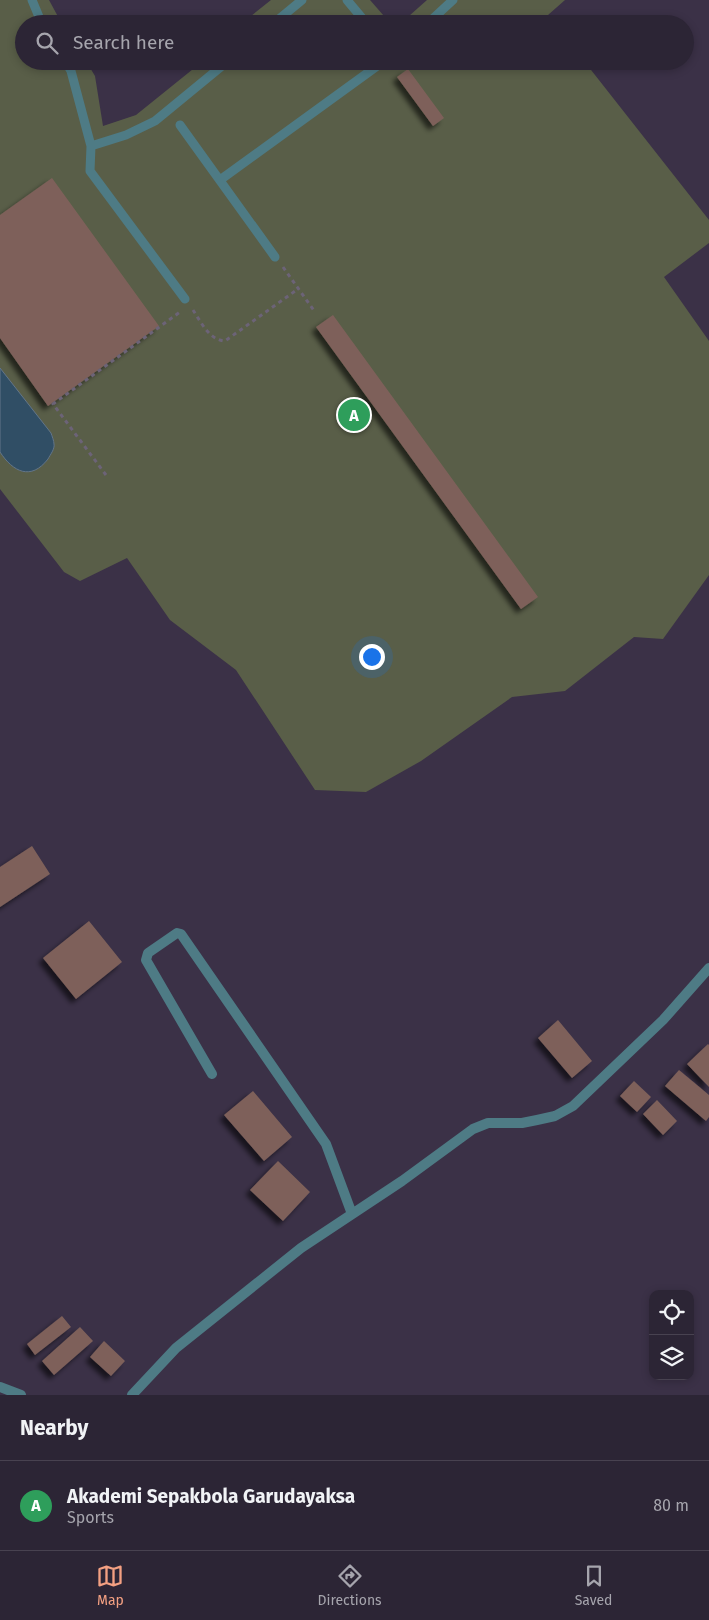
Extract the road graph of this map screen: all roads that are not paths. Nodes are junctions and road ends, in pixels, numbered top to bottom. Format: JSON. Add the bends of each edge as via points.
{"nodes":[{"id":1,"x":32,"y":0,"type":"edge"},
{"id":2,"x":302,"y":0,"type":"edge"},
{"id":3,"x":347,"y":0,"type":"edge"},
{"id":4,"x":453,"y":0,"type":"edge"},
{"id":5,"x":38,"y":15,"type":"edge"},
{"id":6,"x":284,"y":15,"type":"edge"},
{"id":7,"x":360,"y":15,"type":"edge"},
{"id":8,"x":437,"y":15,"type":"edge"},
{"id":9,"x":70,"y":70,"type":"edge"},
{"id":10,"x":217,"y":70,"type":"edge"},
{"id":11,"x":372,"y":70,"type":"edge"},
{"id":12,"x":180,"y":125,"type":"dead end"},
{"id":13,"x":91,"y":146,"type":"junction"},
{"id":14,"x":220,"y":180,"type":"junction"},
{"id":15,"x":275,"y":257,"type":"road end"},
{"id":16,"x":187,"y":303,"type":"road end"},
{"id":17,"x":709,"y":968,"type":"edge"},
{"id":18,"x":212,"y":1074,"type":"dead end"},
{"id":19,"x":352,"y":1214,"type":"junction"},
{"id":20,"x":0,"y":1388,"type":"edge"},
{"id":21,"x":21,"y":1395,"type":"edge"},
{"id":22,"x":132,"y":1395,"type":"edge"}],
"edges":[{"from":1,"to":5,"type":"lane"},
{"from":2,"to":6,"type":"lane"},
{"from":3,"to":7,"type":"lane"},
{"from":4,"to":8,"type":"lane"},
{"from":9,"to":13,"type":"lane"},
{"from":10,"to":13,"type":"lane","via":[[155,121]]},
{"from":11,"to":14,"type":"lane"},
{"from":12,"to":14,"type":"lane"},
{"from":13,"to":16,"type":"lane","via":[[90,171]]},
{"from":14,"to":15,"type":"lane"},
{"from":17,"to":19,"type":"street","via":[[663,1020],[573,1106],[555,1116],[529,1122],[481,1125]]},
{"from":18,"to":19,"type":"street","via":[[146,960],[148,952],[177,933],[181,934],[326,1144]]},
{"from":19,"to":22,"type":"street","via":[[301,1248],[195,1331]]},
{"from":20,"to":21,"type":"street"}]}
